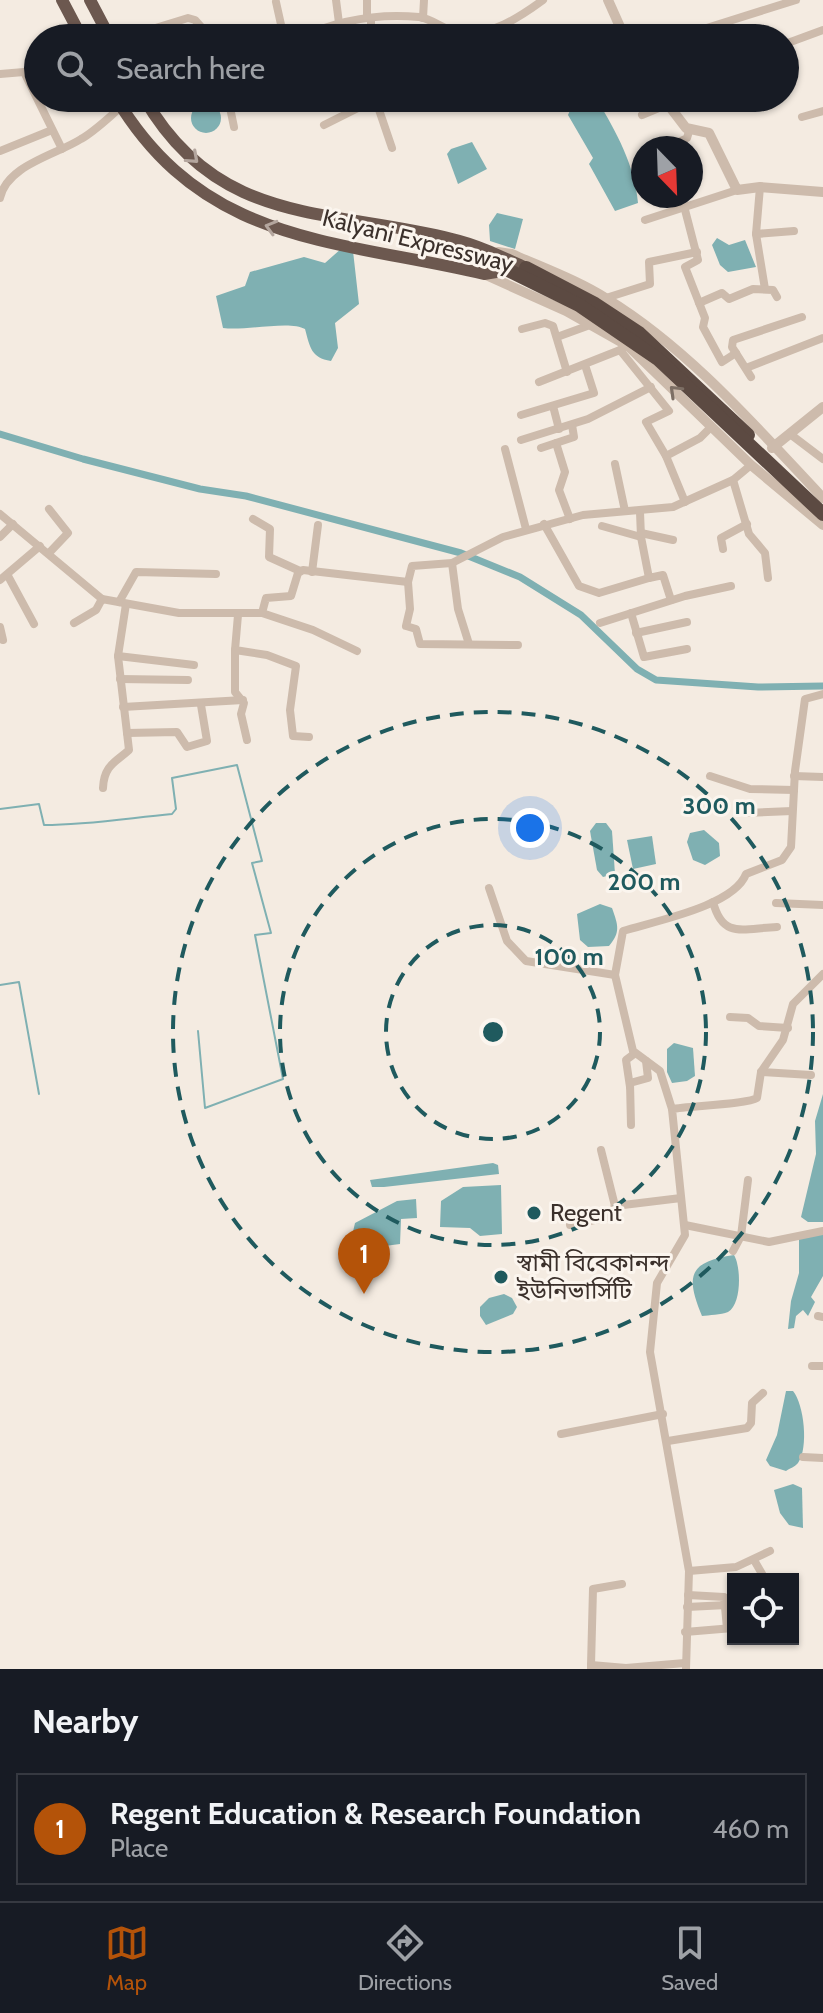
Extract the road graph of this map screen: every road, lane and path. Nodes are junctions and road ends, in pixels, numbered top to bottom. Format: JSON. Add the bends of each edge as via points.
{"nodes":[{"id":1,"x":62,"y":0,"type":"edge"},
{"id":2,"x":90,"y":0,"type":"edge"},
{"id":3,"x":336,"y":0,"type":"edge"},
{"id":4,"x":367,"y":0,"type":"edge"},
{"id":5,"x":424,"y":0,"type":"edge"},
{"id":6,"x":523,"y":0,"type":"edge"},
{"id":7,"x":543,"y":0,"type":"edge"},
{"id":8,"x":608,"y":0,"type":"edge"},
{"id":9,"x":796,"y":0,"type":"edge"},
{"id":10,"x":276,"y":2,"type":"edge"},
{"id":11,"x":528,"y":11,"type":"junction"},
{"id":12,"x":369,"y":18,"type":"junction"},
{"id":13,"x":423,"y":18,"type":"junction"},
{"id":14,"x":339,"y":23,"type":"joint"},
{"id":15,"x":75,"y":24,"type":"edge"},
{"id":16,"x":103,"y":24,"type":"edge"},
{"id":17,"x":168,"y":24,"type":"edge"},
{"id":18,"x":199,"y":24,"type":"edge"},
{"id":19,"x":281,"y":24,"type":"edge"},
{"id":20,"x":370,"y":24,"type":"edge"},
{"id":21,"x":437,"y":24,"type":"edge"},
{"id":22,"x":504,"y":24,"type":"edge"},
{"id":23,"x":619,"y":24,"type":"edge"},
{"id":24,"x":715,"y":24,"type":"edge"},
{"id":25,"x":823,"y":30,"type":"edge"},
{"id":26,"x":799,"y":39,"type":"edge"},
{"id":27,"x":24,"y":72,"type":"edge"},
{"id":28,"x":0,"y":74,"type":"edge"},
{"id":29,"x":823,"y":111,"type":"edge"},
{"id":30,"x":43,"y":112,"type":"edge"},
{"id":31,"x":109,"y":112,"type":"edge"},
{"id":32,"x":125,"y":112,"type":"edge"},
{"id":33,"x":154,"y":112,"type":"edge"},
{"id":34,"x":231,"y":112,"type":"edge"},
{"id":35,"x":350,"y":112,"type":"edge"},
{"id":36,"x":380,"y":112,"type":"edge"},
{"id":37,"x":647,"y":112,"type":"edge"},
{"id":38,"x":674,"y":112,"type":"edge"},
{"id":39,"x":642,"y":115,"type":"dead end"},
{"id":40,"x":802,"y":117,"type":"dead end"},
{"id":41,"x":324,"y":125,"type":"dead end"},
{"id":42,"x":234,"y":127,"type":"dead end"},
{"id":43,"x":690,"y":128,"type":"junction"},
{"id":44,"x":52,"y":130,"type":"junction"},
{"id":45,"x":688,"y":136,"type":"edge"},
{"id":46,"x":392,"y":148,"type":"dead end"},
{"id":47,"x":62,"y":149,"type":"junction"},
{"id":48,"x":0,"y":151,"type":"edge"},
{"id":49,"x":760,"y":187,"type":"junction"},
{"id":50,"x":737,"y":190,"type":"junction"},
{"id":51,"x":823,"y":192,"type":"edge"},
{"id":52,"x":0,"y":198,"type":"edge"},
{"id":53,"x":703,"y":200,"type":"edge"},
{"id":54,"x":678,"y":208,"type":"edge"},
{"id":55,"x":685,"y":208,"type":"edge"},
{"id":56,"x":645,"y":220,"type":"dead end"},
{"id":57,"x":794,"y":231,"type":"dead end"},
{"id":58,"x":756,"y":234,"type":"junction"},
{"id":59,"x":488,"y":251,"type":"junction"},
{"id":60,"x":697,"y":252,"type":"junction"},
{"id":61,"x":526,"y":268,"type":"joint"},
{"id":62,"x":508,"y":270,"type":"joint"},
{"id":63,"x":484,"y":274,"type":"junction"},
{"id":64,"x":765,"y":289,"type":"junction"},
{"id":65,"x":777,"y":297,"type":"dead end"},
{"id":66,"x":606,"y":298,"type":"junction"},
{"id":67,"x":699,"y":303,"type":"junction"},
{"id":68,"x":802,"y":317,"type":"dead end"},
{"id":69,"x":590,"y":325,"type":"junction"},
{"id":70,"x":522,"y":329,"type":"dead end"},
{"id":71,"x":557,"y":337,"type":"junction"},
{"id":72,"x":823,"y":338,"type":"edge"},
{"id":73,"x":624,"y":348,"type":"junction"},
{"id":74,"x":736,"y":353,"type":"junction"},
{"id":75,"x":585,"y":365,"type":"junction"},
{"id":76,"x":746,"y":368,"type":"junction"},
{"id":77,"x":567,"y":372,"type":"junction"},
{"id":78,"x":751,"y":377,"type":"dead end"},
{"id":79,"x":539,"y":382,"type":"dead end"},
{"id":80,"x":651,"y":387,"type":"junction"},
{"id":81,"x":553,"y":406,"type":"junction"},
{"id":82,"x":823,"y":407,"type":"edge"},
{"id":83,"x":521,"y":415,"type":"dead end"},
{"id":84,"x":572,"y":425,"type":"junction"},
{"id":85,"x":711,"y":427,"type":"junction"},
{"id":86,"x":559,"y":429,"type":"junction"},
{"id":87,"x":790,"y":434,"type":"junction"},
{"id":88,"x":521,"y":440,"type":"dead end"},
{"id":89,"x":556,"y":443,"type":"junction"},
{"id":90,"x":541,"y":448,"type":"dead end"},
{"id":91,"x":772,"y":448,"type":"junction"},
{"id":92,"x":505,"y":449,"type":"dead end"},
{"id":93,"x":666,"y":456,"type":"junction"},
{"id":94,"x":823,"y":459,"type":"edge"},
{"id":95,"x":615,"y":464,"type":"dead end"},
{"id":96,"x":751,"y":465,"type":"junction"},
{"id":97,"x":733,"y":480,"type":"junction"},
{"id":98,"x":823,"y":498,"type":"edge"},
{"id":99,"x":685,"y":502,"type":"junction"},
{"id":100,"x":49,"y":509,"type":"dead end"},
{"id":101,"x":625,"y":511,"type":"junction"},
{"id":102,"x":823,"y":511,"type":"edge"},
{"id":103,"x":640,"y":512,"type":"junction"},
{"id":104,"x":0,"y":514,"type":"edge"},
{"id":105,"x":253,"y":519,"type":"dead end"},
{"id":106,"x":570,"y":519,"type":"junction"},
{"id":107,"x":13,"y":524,"type":"junction"},
{"id":108,"x":544,"y":524,"type":"junction"},
{"id":109,"x":747,"y":524,"type":"junction"},
{"id":110,"x":318,"y":525,"type":"dead end"},
{"id":111,"x":823,"y":525,"type":"edge"},
{"id":112,"x":602,"y":526,"type":"dead end"},
{"id":113,"x":526,"y":529,"type":"junction"},
{"id":114,"x":641,"y":535,"type":"junction"},
{"id":115,"x":0,"y":537,"type":"edge"},
{"id":116,"x":673,"y":540,"type":"dead end"},
{"id":117,"x":40,"y":546,"type":"junction"},
{"id":118,"x":723,"y":549,"type":"dead end"},
{"id":119,"x":49,"y":553,"type":"junction"},
{"id":120,"x":460,"y":559,"type":"junction"},
{"id":121,"x":300,"y":571,"type":"junction"},
{"id":122,"x":312,"y":572,"type":"junction"},
{"id":123,"x":216,"y":574,"type":"dead end"},
{"id":124,"x":4,"y":578,"type":"edge"},
{"id":125,"x":649,"y":578,"type":"junction"},
{"id":126,"x":768,"y":578,"type":"dead end"},
{"id":127,"x":408,"y":582,"type":"junction"},
{"id":128,"x":731,"y":586,"type":"dead end"},
{"id":129,"x":102,"y":599,"type":"junction"},
{"id":130,"x":671,"y":600,"type":"junction"},
{"id":131,"x":122,"y":603,"type":"junction"},
{"id":132,"x":262,"y":613,"type":"junction"},
{"id":133,"x":631,"y":613,"type":"junction"},
{"id":134,"x":238,"y":615,"type":"junction"},
{"id":135,"x":687,"y":622,"type":"dead end"},
{"id":136,"x":74,"y":623,"type":"dead end"},
{"id":137,"x":600,"y":623,"type":"dead end"},
{"id":138,"x":34,"y":624,"type":"dead end"},
{"id":139,"x":0,"y":627,"type":"edge"},
{"id":140,"x":636,"y":633,"type":"junction"},
{"id":141,"x":3,"y":640,"type":"dead end"},
{"id":142,"x":469,"y":644,"type":"junction"},
{"id":143,"x":518,"y":645,"type":"dead end"},
{"id":144,"x":687,"y":649,"type":"dead end"},
{"id":145,"x":235,"y":650,"type":"junction"},
{"id":146,"x":357,"y":651,"type":"dead end"},
{"id":147,"x":118,"y":656,"type":"junction"},
{"id":148,"x":194,"y":665,"type":"dead end"},
{"id":149,"x":120,"y":679,"type":"junction"},
{"id":150,"x":188,"y":680,"type":"dead end"},
{"id":151,"x":823,"y":694,"type":"edge"},
{"id":152,"x":243,"y":700,"type":"junction"},
{"id":153,"x":201,"y":705,"type":"junction"},
{"id":154,"x":123,"y":707,"type":"junction"},
{"id":155,"x":127,"y":733,"type":"junction"},
{"id":156,"x":309,"y":737,"type":"dead end"},
{"id":157,"x":247,"y":740,"type":"dead end"},
{"id":158,"x":710,"y":776,"type":"dead end"},
{"id":159,"x":794,"y":776,"type":"junction"},
{"id":160,"x":823,"y":777,"type":"edge"},
{"id":161,"x":103,"y":788,"type":"dead end"},
{"id":162,"x":794,"y":790,"type":"junction"},
{"id":163,"x":792,"y":811,"type":"junction"},
{"id":164,"x":745,"y":813,"type":"dead end"},
{"id":165,"x":489,"y":888,"type":"dead end"},
{"id":166,"x":713,"y":902,"type":"junction"},
{"id":167,"x":776,"y":903,"type":"dead end"},
{"id":168,"x":823,"y":905,"type":"edge"},
{"id":169,"x":777,"y":927,"type":"dead end"},
{"id":170,"x":823,"y":974,"type":"edge"},
{"id":171,"x":615,"y":975,"type":"junction"},
{"id":172,"x":730,"y":1017,"type":"dead end"},
{"id":173,"x":788,"y":1028,"type":"junction"},
{"id":174,"x":634,"y":1054,"type":"junction"},
{"id":175,"x":646,"y":1061,"type":"junction"},
{"id":176,"x":761,"y":1072,"type":"junction"},
{"id":177,"x":811,"y":1075,"type":"dead end"},
{"id":178,"x":630,"y":1087,"type":"junction"},
{"id":179,"x":672,"y":1109,"type":"junction"},
{"id":180,"x":631,"y":1125,"type":"dead end"},
{"id":181,"x":601,"y":1150,"type":"dead end"},
{"id":182,"x":748,"y":1180,"type":"dead end"},
{"id":183,"x":681,"y":1198,"type":"junction"},
{"id":184,"x":615,"y":1206,"type":"junction"},
{"id":185,"x":570,"y":1225,"type":"dead end"},
{"id":186,"x":685,"y":1225,"type":"junction"},
{"id":187,"x":823,"y":1231,"type":"edge"},
{"id":188,"x":741,"y":1236,"type":"junction"},
{"id":189,"x":733,"y":1251,"type":"dead end"},
{"id":190,"x":812,"y":1366,"type":"dead end"},
{"id":191,"x":823,"y":1366,"type":"edge"},
{"id":192,"x":763,"y":1393,"type":"dead end"},
{"id":193,"x":663,"y":1414,"type":"junction"},
{"id":194,"x":561,"y":1434,"type":"dead end"},
{"id":195,"x":668,"y":1441,"type":"junction"},
{"id":196,"x":803,"y":1457,"type":"dead end"},
{"id":197,"x":823,"y":1458,"type":"edge"},
{"id":198,"x":770,"y":1551,"type":"dead end"},
{"id":199,"x":754,"y":1560,"type":"junction"},
{"id":200,"x":689,"y":1571,"type":"junction"},
{"id":201,"x":762,"y":1573,"type":"edge"},
{"id":202,"x":622,"y":1584,"type":"dead end"},
{"id":203,"x":688,"y":1595,"type":"junction"},
{"id":204,"x":727,"y":1604,"type":"edge"},
{"id":205,"x":687,"y":1607,"type":"junction"},
{"id":206,"x":727,"y":1607,"type":"edge"},
{"id":207,"x":727,"y":1628,"type":"edge"},
{"id":208,"x":685,"y":1632,"type":"junction"},
{"id":209,"x":686,"y":1666,"type":"edge"},
{"id":210,"x":591,"y":1667,"type":"edge"}],
"edges":[{"from":1,"to":15,"type":"highway"},
{"from":2,"to":16,"type":"highway"},
{"from":3,"to":14,"type":"street"},
{"from":4,"to":12,"type":"street"},
{"from":5,"to":13,"type":"street"},
{"from":6,"to":11,"type":"street"},
{"from":7,"to":11,"type":"street"},
{"from":8,"to":23,"type":"street"},
{"from":9,"to":24,"type":"street"},
{"from":10,"to":19,"type":"street"},
{"from":11,"to":22,"type":"street"},
{"from":12,"to":13,"type":"street"},
{"from":12,"to":14,"type":"street"},
{"from":12,"to":20,"type":"street"},
{"from":13,"to":21,"type":"street"},
{"from":17,"to":18,"type":"street","via":[[188,18]]},
{"from":25,"to":26,"type":"street"},
{"from":27,"to":28,"type":"street"},
{"from":29,"to":40,"type":"street"},
{"from":30,"to":44,"type":"street"},
{"from":31,"to":47,"type":"street","via":[[86,137]]},
{"from":63,"to":32,"type":"highway","name":"Kalyani Expressway","one_way":true,"via":[[261,225],[190,185],[162,161]]},
{"from":33,"to":59,"type":"highway","name":"Kalyani Expressway","one_way":true,"via":[[174,142],[238,191],[332,220],[412,231]]},
{"from":34,"to":42,"type":"street"},
{"from":35,"to":41,"type":"street"},
{"from":36,"to":46,"type":"street"},
{"from":37,"to":39,"type":"street"},
{"from":38,"to":43,"type":"street"},
{"from":43,"to":45,"type":"street"},
{"from":43,"to":50,"type":"street","via":[[709,133]]},
{"from":44,"to":47,"type":"street"},
{"from":44,"to":48,"type":"street"},
{"from":47,"to":52,"type":"street","via":[[16,175]]},
{"from":49,"to":50,"type":"street"},
{"from":49,"to":51,"type":"street"},
{"from":49,"to":58,"type":"street"},
{"from":50,"to":53,"type":"street"},
{"from":54,"to":56,"type":"street"},
{"from":55,"to":60,"type":"street"},
{"from":57,"to":58,"type":"street"},
{"from":58,"to":64,"type":"street"},
{"from":59,"to":61,"type":"highway","name":"Kalyani Expressway"},
{"from":59,"to":66,"type":"street","name":"Kalyani Expressway","via":[[512,254]]},
{"from":60,"to":66,"type":"street","via":[[649,262],[650,284]]},
{"from":60,"to":67,"type":"street","via":[[697,261],[685,267]]},
{"from":61,"to":102,"type":"highway","name":"Kalyani Expressway","bridge":true,"via":[[639,333]]},
{"from":62,"to":63,"type":"highway"},
{"from":62,"to":102,"type":"highway","name":"Kalyani Expressway","bridge":true,"via":[[579,305],[658,359]]},
{"from":63,"to":69,"type":"street","name":"Kalyani Expressway"},
{"from":64,"to":65,"type":"street"},
{"from":64,"to":67,"type":"street","via":[[729,299],[722,293]]},
{"from":66,"to":91,"type":"street","name":"Kalyani Expressway","via":[[666,341]]},
{"from":67,"to":74,"type":"street","via":[[703,327],[722,362]]},
{"from":68,"to":74,"type":"street","via":[[738,337],[732,347]]},
{"from":69,"to":71,"type":"street"},
{"from":69,"to":73,"type":"street","name":"Kalyani Expressway"},
{"from":70,"to":71,"type":"street","via":[[550,323]]},
{"from":71,"to":77,"type":"street"},
{"from":72,"to":76,"type":"street"},
{"from":73,"to":75,"type":"street"},
{"from":73,"to":80,"type":"street"},
{"from":85,"to":73,"type":"street","name":"Kalyani Expressway","one_way":true},
{"from":74,"to":76,"type":"street"},
{"from":75,"to":77,"type":"street"},
{"from":75,"to":81,"type":"street","via":[[594,393]]},
{"from":76,"to":78,"type":"street"},
{"from":77,"to":79,"type":"street"},
{"from":80,"to":84,"type":"street"},
{"from":80,"to":93,"type":"street","via":[[669,411],[646,422]]},
{"from":81,"to":83,"type":"street"},
{"from":81,"to":86,"type":"street"},
{"from":82,"to":87,"type":"street"},
{"from":84,"to":86,"type":"street"},
{"from":84,"to":89,"type":"street","via":[[574,437]]},
{"from":85,"to":93,"type":"street"},
{"from":85,"to":96,"type":"street","name":"Kalyani Expressway"},
{"from":86,"to":88,"type":"street"},
{"from":87,"to":91,"type":"street"},
{"from":87,"to":94,"type":"street"},
{"from":89,"to":90,"type":"street"},
{"from":89,"to":106,"type":"street","via":[[565,476],[559,490]]},
{"from":91,"to":96,"type":"street"},
{"from":91,"to":98,"type":"street","name":"Kalyani Expressway"},
{"from":92,"to":113,"type":"street"},
{"from":93,"to":99,"type":"street"},
{"from":95,"to":101,"type":"street"},
{"from":96,"to":97,"type":"street"},
{"from":96,"to":111,"type":"street","name":"Kalyani Expressway"},
{"from":97,"to":99,"type":"street"},
{"from":97,"to":109,"type":"street"},
{"from":99,"to":103,"type":"street"},
{"from":100,"to":119,"type":"street","via":[[68,533]]},
{"from":101,"to":103,"type":"street"},
{"from":101,"to":106,"type":"street"},
{"from":103,"to":114,"type":"street"},
{"from":104,"to":107,"type":"street"},
{"from":105,"to":121,"type":"street","via":[[270,529],[269,557]]},
{"from":106,"to":108,"type":"street"},
{"from":107,"to":115,"type":"street"},
{"from":107,"to":117,"type":"street"},
{"from":108,"to":113,"type":"street"},
{"from":108,"to":125,"type":"street","via":[[579,586],[599,593]]},
{"from":109,"to":118,"type":"street","via":[[721,538]]},
{"from":109,"to":126,"type":"street","via":[[765,553]]},
{"from":110,"to":122,"type":"street"},
{"from":112,"to":114,"type":"street"},
{"from":113,"to":120,"type":"street"},
{"from":114,"to":116,"type":"street"},
{"from":114,"to":125,"type":"street"},
{"from":117,"to":119,"type":"street"},
{"from":117,"to":124,"type":"street"},
{"from":119,"to":129,"type":"street"},
{"from":120,"to":127,"type":"street","via":[[412,566]]},
{"from":120,"to":142,"type":"street","via":[[458,609]]},
{"from":121,"to":122,"type":"street"},
{"from":121,"to":132,"type":"street","via":[[291,596],[266,598]]},
{"from":122,"to":127,"type":"street"},
{"from":123,"to":131,"type":"street","via":[[136,572]]},
{"from":124,"to":138,"type":"street"},
{"from":125,"to":130,"type":"street","via":[[663,575]]},
{"from":127,"to":142,"type":"street","via":[[406,626],[416,629],[418,643]]},
{"from":128,"to":130,"type":"street"},
{"from":129,"to":131,"type":"street"},
{"from":129,"to":136,"type":"street","via":[[96,610]]},
{"from":130,"to":133,"type":"street"},
{"from":131,"to":134,"type":"street","via":[[179,613]]},
{"from":131,"to":147,"type":"street"},
{"from":132,"to":134,"type":"street"},
{"from":132,"to":146,"type":"street"},
{"from":133,"to":137,"type":"street"},
{"from":133,"to":140,"type":"street"},
{"from":134,"to":145,"type":"street"},
{"from":135,"to":140,"type":"street"},
{"from":139,"to":141,"type":"street"},
{"from":140,"to":144,"type":"street","via":[[644,657]]},
{"from":142,"to":143,"type":"street"},
{"from":145,"to":152,"type":"street","via":[[235,692]]},
{"from":145,"to":156,"type":"street","via":[[295,665],[293,736]]},
{"from":147,"to":148,"type":"street"},
{"from":147,"to":149,"type":"street"},
{"from":149,"to":150,"type":"street"},
{"from":149,"to":154,"type":"street"},
{"from":151,"to":159,"type":"street","via":[[805,699]]},
{"from":152,"to":153,"type":"street"},
{"from":152,"to":157,"type":"street"},
{"from":153,"to":154,"type":"street"},
{"from":153,"to":155,"type":"street","via":[[207,741],[187,747],[178,732]]},
{"from":154,"to":155,"type":"street"},
{"from":155,"to":161,"type":"street","via":[[129,751],[114,759],[104,774]]},
{"from":158,"to":162,"type":"street","via":[[750,789]]},
{"from":159,"to":160,"type":"street"},
{"from":159,"to":162,"type":"street"},
{"from":162,"to":163,"type":"street"},
{"from":163,"to":164,"type":"street"},
{"from":163,"to":166,"type":"street","via":[[791,847],[782,860],[746,874],[741,886]]},
{"from":165,"to":171,"type":"street","via":[[507,941],[526,961]]},
{"from":166,"to":169,"type":"street","via":[[727,929]]},
{"from":166,"to":171,"type":"street","via":[[623,931]]},
{"from":167,"to":168,"type":"street"},
{"from":170,"to":173,"type":"street","via":[[793,1004]]},
{"from":171,"to":174,"type":"street"},
{"from":172,"to":173,"type":"street"},
{"from":173,"to":176,"type":"street"},
{"from":174,"to":175,"type":"street"},
{"from":174,"to":178,"type":"street","via":[[626,1060]]},
{"from":175,"to":178,"type":"street","via":[[648,1078],[633,1081]]},
{"from":175,"to":179,"type":"street","via":[[664,1078]]},
{"from":176,"to":177,"type":"street"},
{"from":176,"to":179,"type":"street","via":[[753,1101]]},
{"from":178,"to":180,"type":"street"},
{"from":179,"to":183,"type":"street"},
{"from":181,"to":184,"type":"street"},
{"from":182,"to":188,"type":"street"},
{"from":183,"to":184,"type":"street"},
{"from":183,"to":186,"type":"street"},
{"from":184,"to":185,"type":"street","via":[[609,1217]]},
{"from":186,"to":188,"type":"street"},
{"from":186,"to":193,"type":"street","via":[[653,1300],[650,1352]]},
{"from":187,"to":188,"type":"street","via":[[769,1242]]},
{"from":188,"to":189,"type":"street"},
{"from":190,"to":191,"type":"street"},
{"from":192,"to":195,"type":"street","via":[[752,1403],[747,1428]]},
{"from":193,"to":194,"type":"street"},
{"from":193,"to":195,"type":"street"},
{"from":195,"to":200,"type":"street"},
{"from":196,"to":197,"type":"street"},
{"from":198,"to":199,"type":"street"},
{"from":199,"to":200,"type":"street"},
{"from":199,"to":201,"type":"street"},
{"from":200,"to":203,"type":"street"},
{"from":202,"to":210,"type":"street","via":[[593,1589]]},
{"from":203,"to":204,"type":"street","via":[[721,1596]]},
{"from":203,"to":205,"type":"street"},
{"from":205,"to":206,"type":"street"},
{"from":205,"to":208,"type":"street"},
{"from":207,"to":208,"type":"street"},
{"from":208,"to":209,"type":"street"},
{"from":209,"to":210,"type":"street"}]}
